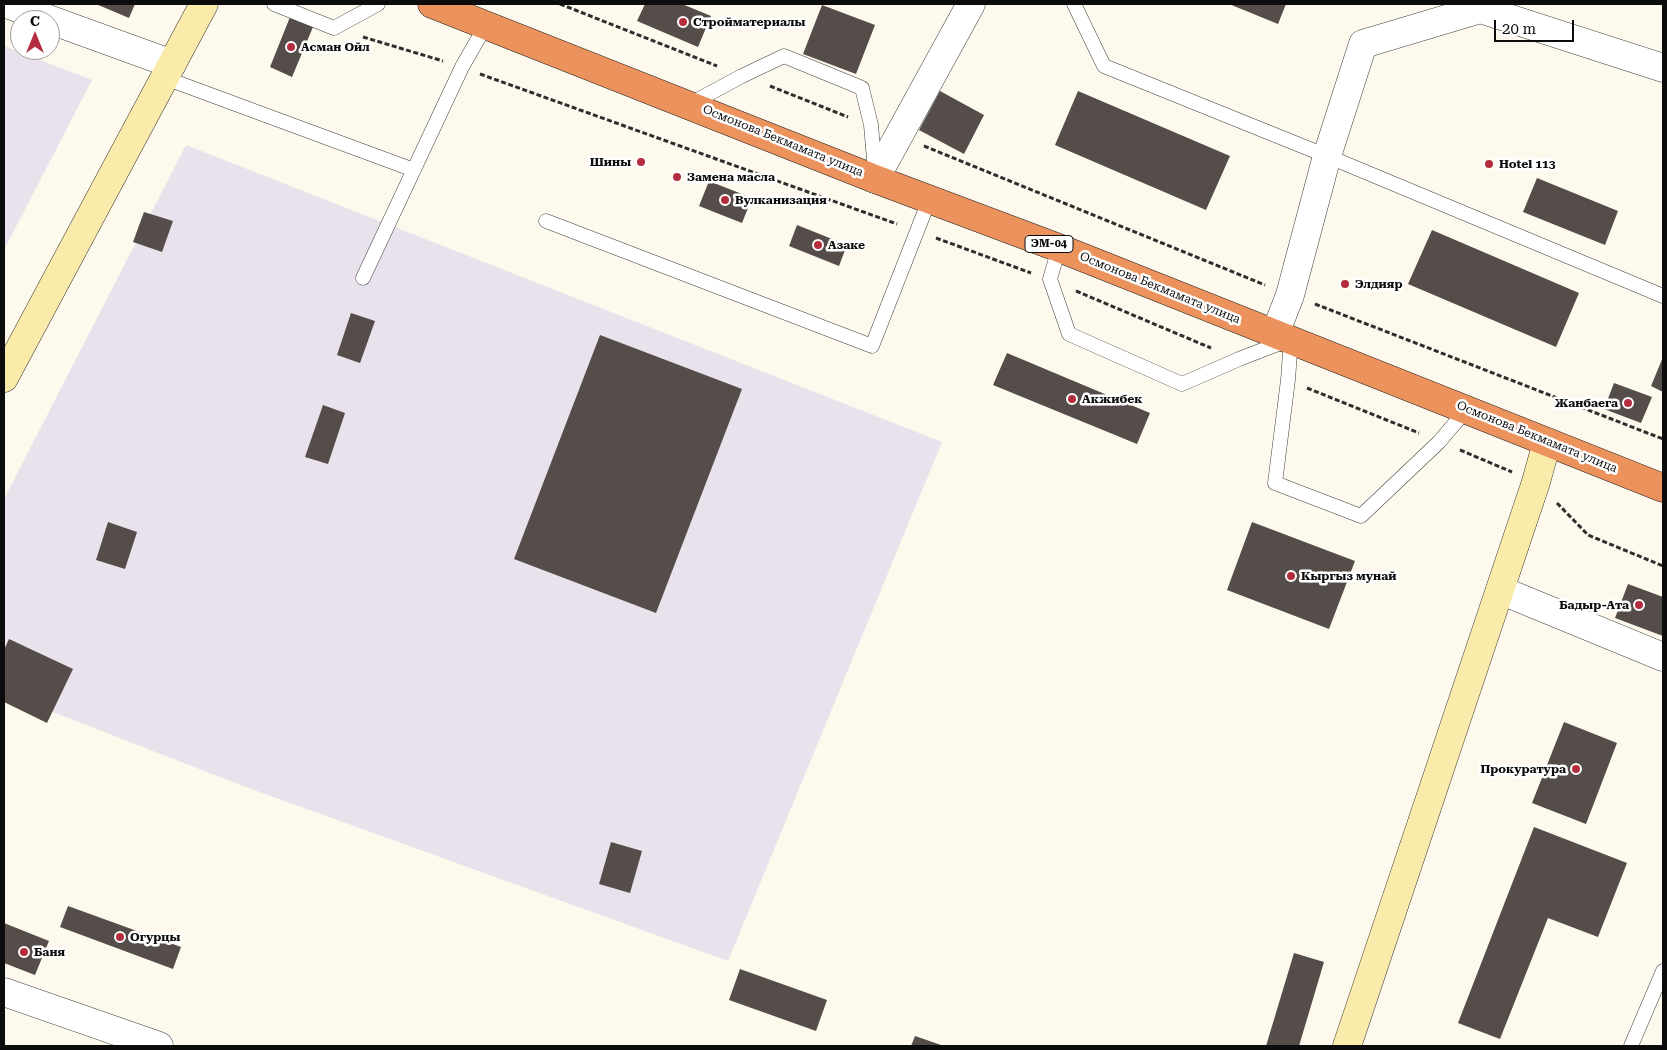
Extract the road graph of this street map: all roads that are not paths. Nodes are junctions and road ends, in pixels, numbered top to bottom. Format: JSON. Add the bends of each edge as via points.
{"nodes":[{"id":1,"x":7,"y":4,"type":"edge"},
{"id":2,"x":204,"y":4,"type":"edge"},
{"id":3,"x":274,"y":4,"type":"edge"},
{"id":4,"x":378,"y":4,"type":"edge"},
{"id":5,"x":432,"y":4,"type":"edge"},
{"id":6,"x":971,"y":4,"type":"edge"},
{"id":7,"x":1074,"y":4,"type":"edge"},
{"id":8,"x":486,"y":25,"type":"junction"},
{"id":9,"x":1663,"y":68,"type":"edge"},
{"id":10,"x":168,"y":71,"type":"junction"},
{"id":11,"x":690,"y":104,"type":"junction"},
{"id":12,"x":1327,"y":156,"type":"junction"},
{"id":13,"x":414,"y":170,"type":"junction"},
{"id":14,"x":876,"y":178,"type":"junction"},
{"id":15,"x":930,"y":198,"type":"junction"},
{"id":16,"x":546,"y":221,"type":"dead end"},
{"id":17,"x":1059,"y":248,"type":"junction"},
{"id":18,"x":363,"y":278,"type":"dead end"},
{"id":19,"x":1663,"y":296,"type":"edge"},
{"id":20,"x":1283,"y":336,"type":"junction"},
{"id":21,"x":4,"y":378,"type":"edge"},
{"id":22,"x":1467,"y":409,"type":"junction"},
{"id":23,"x":1547,"y":442,"type":"junction"},
{"id":24,"x":1663,"y":488,"type":"edge"},
{"id":25,"x":1500,"y":590,"type":"junction"},
{"id":26,"x":1663,"y":657,"type":"edge"},
{"id":27,"x":1663,"y":971,"type":"edge"},
{"id":28,"x":4,"y":992,"type":"edge"},
{"id":29,"x":159,"y":1046,"type":"edge"},
{"id":30,"x":1347,"y":1046,"type":"edge"},
{"id":31,"x":1631,"y":1046,"type":"edge"}],
"edges":[{"from":1,"to":10,"type":"street"},
{"from":2,"to":10,"type":"street"},
{"from":3,"to":4,"type":"lane","via":[[334,28]]},
{"from":5,"to":8,"type":"highway","name":"Осмонова Бекмамата улица","number":"ЭМ-04"},
{"from":6,"to":14,"type":"street"},
{"from":7,"to":12,"type":"lane","via":[[1104,66]]},
{"from":8,"to":11,"type":"highway","name":"Осмонова Бекмамата улица","number":"ЭМ-04"},
{"from":8,"to":13,"type":"lane","via":[[462,67]]},
{"from":9,"to":12,"type":"street","via":[[1480,9],[1363,44]]},
{"from":10,"to":13,"type":"lane"},
{"from":10,"to":21,"type":"street"},
{"from":11,"to":14,"type":"highway","name":"Осмонова Бекмамата улица","number":"ЭМ-04"},
{"from":11,"to":14,"type":"lane","via":[[784,56],[862,88],[871,125]]},
{"from":12,"to":19,"type":"lane"},
{"from":12,"to":20,"type":"street","via":[[1290,295]]},
{"from":13,"to":18,"type":"lane"},
{"from":14,"to":15,"type":"highway","name":"Осмонова Бекмамата улица","number":"ЭМ-04"},
{"from":15,"to":16,"type":"lane","via":[[872,346]]},
{"from":15,"to":17,"type":"highway","name":"Осмонова Бекмамата улица","number":"ЭМ-04"},
{"from":17,"to":20,"type":"highway","name":"Осмонова Бекмамата улица","number":"ЭМ-04"},
{"from":17,"to":20,"type":"lane","via":[[1050,280],[1069,334],[1182,384]]},
{"from":20,"to":22,"type":"highway","name":"Осмонова Бекмамата улица","number":"ЭМ-04"},
{"from":20,"to":22,"type":"lane","via":[[1288,380],[1275,483],[1361,516],[1440,442]]},
{"from":22,"to":23,"type":"highway","name":"Осмонова Бекмамата улица","number":"ЭМ-04"},
{"from":23,"to":24,"type":"highway","name":"Осмонова Бекмамата улица","number":"ЭМ-04"},
{"from":23,"to":25,"type":"street"},
{"from":25,"to":26,"type":"street"},
{"from":25,"to":30,"type":"street"},
{"from":27,"to":31,"type":"lane"},
{"from":28,"to":29,"type":"street"}]}
